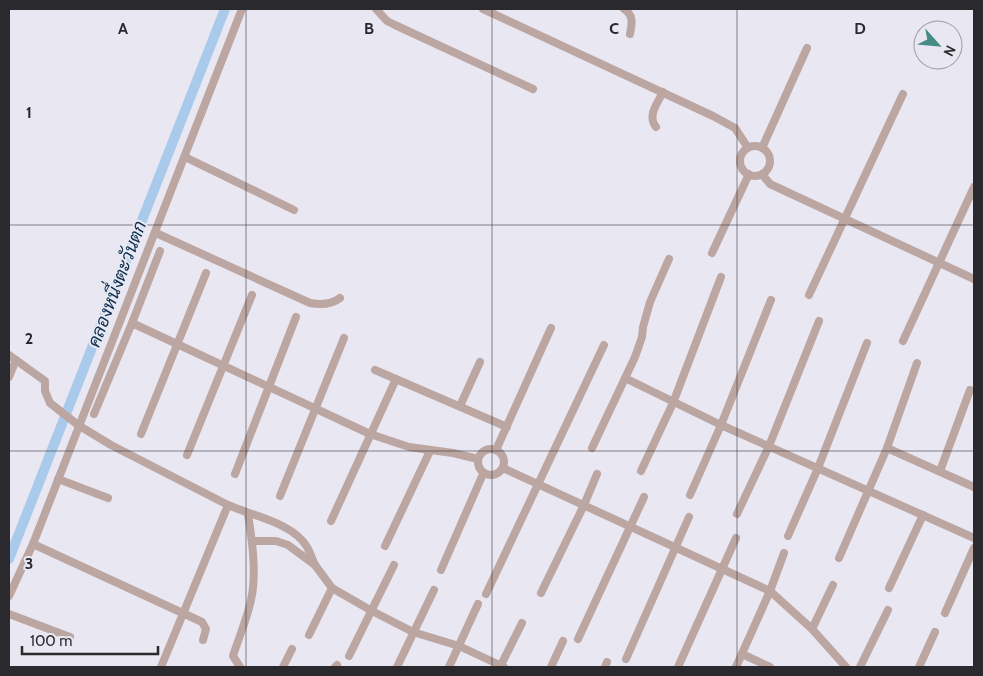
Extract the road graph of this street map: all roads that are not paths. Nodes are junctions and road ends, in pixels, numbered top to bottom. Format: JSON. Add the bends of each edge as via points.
{"nodes":[{"id":1,"x":242,"y":9,"type":"edge"},
{"id":2,"x":376,"y":9,"type":"edge"},
{"id":3,"x":483,"y":9,"type":"edge"},
{"id":4,"x":624,"y":9,"type":"edge"},
{"id":5,"x":630,"y":34,"type":"dead end"},
{"id":6,"x":807,"y":48,"type":"dead end"},
{"id":7,"x":533,"y":88,"type":"dead end"},
{"id":8,"x":663,"y":92,"type":"junction"},
{"id":9,"x":903,"y":94,"type":"dead end"},
{"id":10,"x":656,"y":127,"type":"dead end"},
{"id":11,"x":748,"y":148,"type":"junction"},
{"id":12,"x":762,"y":148,"type":"junction"},
{"id":13,"x":184,"y":157,"type":"junction"},
{"id":14,"x":749,"y":174,"type":"junction"},
{"id":15,"x":762,"y":174,"type":"junction"},
{"id":16,"x":974,"y":187,"type":"edge"},
{"id":17,"x":294,"y":210,"type":"dead end"},
{"id":18,"x":844,"y":219,"type":"junction"},
{"id":19,"x":156,"y":233,"type":"junction"},
{"id":20,"x":160,"y":252,"type":"dead end"},
{"id":21,"x":712,"y":253,"type":"dead end"},
{"id":22,"x":669,"y":259,"type":"dead end"},
{"id":23,"x":939,"y":262,"type":"junction"},
{"id":24,"x":206,"y":273,"type":"dead end"},
{"id":25,"x":721,"y":278,"type":"dead end"},
{"id":26,"x":974,"y":279,"type":"edge"},
{"id":27,"x":252,"y":295,"type":"dead end"},
{"id":28,"x":809,"y":296,"type":"dead end"},
{"id":29,"x":340,"y":298,"type":"dead end"},
{"id":30,"x":771,"y":300,"type":"dead end"},
{"id":31,"x":296,"y":317,"type":"dead end"},
{"id":32,"x":819,"y":321,"type":"dead end"},
{"id":33,"x":132,"y":324,"type":"junction"},
{"id":34,"x":551,"y":328,"type":"dead end"},
{"id":35,"x":344,"y":338,"type":"dead end"},
{"id":36,"x":903,"y":341,"type":"dead end"},
{"id":37,"x":868,"y":343,"type":"dead end"},
{"id":38,"x":177,"y":344,"type":"junction"},
{"id":39,"x":604,"y":345,"type":"dead end"},
{"id":40,"x":9,"y":355,"type":"edge"},
{"id":41,"x":16,"y":360,"type":"junction"},
{"id":42,"x":480,"y":362,"type":"dead end"},
{"id":43,"x":918,"y":363,"type":"dead end"},
{"id":44,"x":224,"y":365,"type":"junction"},
{"id":45,"x":375,"y":370,"type":"dead end"},
{"id":46,"x":9,"y":377,"type":"edge"},
{"id":47,"x":625,"y":378,"type":"junction"},
{"id":48,"x":396,"y":379,"type":"junction"},
{"id":49,"x":270,"y":387,"type":"junction"},
{"id":50,"x":970,"y":390,"type":"dead end"},
{"id":51,"x":673,"y":403,"type":"junction"},
{"id":52,"x":460,"y":406,"type":"junction"},
{"id":53,"x":316,"y":408,"type":"junction"},
{"id":54,"x":94,"y":414,"type":"dead end"},
{"id":55,"x":77,"y":424,"type":"junction"},
{"id":56,"x":721,"y":425,"type":"junction"},
{"id":57,"x":507,"y":426,"type":"junction"},
{"id":58,"x":140,"y":434,"type":"dead end"},
{"id":59,"x":370,"y":434,"type":"junction"},
{"id":60,"x":769,"y":446,"type":"junction"},
{"id":61,"x":592,"y":448,"type":"dead end"},
{"id":62,"x":887,"y":448,"type":"junction"},
{"id":63,"x":496,"y":450,"type":"junction"},
{"id":64,"x":430,"y":451,"type":"junction"},
{"id":65,"x":187,"y":455,"type":"dead end"},
{"id":66,"x":478,"y":459,"type":"junction"},
{"id":67,"x":503,"y":468,"type":"junction"},
{"id":68,"x":818,"y":468,"type":"junction"},
{"id":69,"x":641,"y":471,"type":"dead end"},
{"id":70,"x":940,"y":471,"type":"junction"},
{"id":71,"x":235,"y":474,"type":"dead end"},
{"id":72,"x":483,"y":474,"type":"junction"},
{"id":73,"x":597,"y":474,"type":"dead end"},
{"id":74,"x":58,"y":479,"type":"junction"},
{"id":75,"x":538,"y":484,"type":"junction"},
{"id":76,"x":974,"y":487,"type":"edge"},
{"id":77,"x":869,"y":491,"type":"junction"},
{"id":78,"x":690,"y":495,"type":"dead end"},
{"id":79,"x":280,"y":496,"type":"dead end"},
{"id":80,"x":644,"y":496,"type":"dead end"},
{"id":81,"x":108,"y":498,"type":"dead end"},
{"id":82,"x":228,"y":505,"type":"junction"},
{"id":83,"x":584,"y":505,"type":"junction"},
{"id":84,"x":248,"y":514,"type":"junction"},
{"id":85,"x":737,"y":514,"type":"dead end"},
{"id":86,"x":923,"y":515,"type":"junction"},
{"id":87,"x":689,"y":517,"type":"dead end"},
{"id":88,"x":331,"y":522,"type":"dead end"},
{"id":89,"x":630,"y":527,"type":"junction"},
{"id":90,"x":788,"y":536,"type":"dead end"},
{"id":91,"x":736,"y":538,"type":"dead end"},
{"id":92,"x":974,"y":538,"type":"edge"},
{"id":93,"x":252,"y":541,"type":"junction"},
{"id":94,"x":34,"y":544,"type":"junction"},
{"id":95,"x":385,"y":546,"type":"dead end"},
{"id":96,"x":676,"y":548,"type":"junction"},
{"id":97,"x":974,"y":548,"type":"edge"},
{"id":98,"x":784,"y":553,"type":"dead end"},
{"id":99,"x":840,"y":558,"type":"dead end"},
{"id":100,"x":315,"y":565,"type":"junction"},
{"id":101,"x":394,"y":565,"type":"dead end"},
{"id":102,"x":722,"y":569,"type":"junction"},
{"id":103,"x":441,"y":570,"type":"dead end"},
{"id":104,"x":833,"y":585,"type":"dead end"},
{"id":105,"x":332,"y":588,"type":"junction"},
{"id":106,"x":889,"y":588,"type":"dead end"},
{"id":107,"x":434,"y":590,"type":"dead end"},
{"id":108,"x":770,"y":591,"type":"junction"},
{"id":109,"x":541,"y":593,"type":"dead end"},
{"id":110,"x":486,"y":594,"type":"dead end"},
{"id":111,"x":9,"y":596,"type":"edge"},
{"id":112,"x":478,"y":604,"type":"dead end"},
{"id":113,"x":888,"y":610,"type":"dead end"},
{"id":114,"x":372,"y":611,"type":"junction"},
{"id":115,"x":945,"y":613,"type":"dead end"},
{"id":116,"x":9,"y":614,"type":"edge"},
{"id":117,"x":184,"y":614,"type":"junction"},
{"id":118,"x":522,"y":623,"type":"dead end"},
{"id":119,"x":812,"y":629,"type":"junction"},
{"id":120,"x":413,"y":632,"type":"junction"},
{"id":121,"x":935,"y":632,"type":"dead end"},
{"id":122,"x":309,"y":635,"type":"dead end"},
{"id":123,"x":70,"y":637,"type":"dead end"},
{"id":124,"x":578,"y":639,"type":"dead end"},
{"id":125,"x":203,"y":640,"type":"dead end"},
{"id":126,"x":563,"y":641,"type":"dead end"},
{"id":127,"x":459,"y":646,"type":"junction"},
{"id":128,"x":292,"y":650,"type":"dead end"},
{"id":129,"x":742,"y":654,"type":"junction"},
{"id":130,"x":349,"y":656,"type":"dead end"},
{"id":131,"x":626,"y":659,"type":"dead end"},
{"id":132,"x":161,"y":667,"type":"edge"},
{"id":133,"x":240,"y":667,"type":"edge"},
{"id":134,"x":282,"y":667,"type":"edge"},
{"id":135,"x":397,"y":667,"type":"edge"},
{"id":136,"x":449,"y":667,"type":"edge"},
{"id":137,"x":502,"y":667,"type":"edge"},
{"id":138,"x":551,"y":667,"type":"edge"},
{"id":139,"x":678,"y":667,"type":"edge"},
{"id":140,"x":736,"y":667,"type":"edge"},
{"id":141,"x":770,"y":667,"type":"edge"},
{"id":142,"x":846,"y":667,"type":"edge"},
{"id":143,"x":860,"y":667,"type":"edge"},
{"id":144,"x":919,"y":667,"type":"edge"}],
"edges":[{"from":1,"to":13,"type":"street"},
{"from":2,"to":7,"type":"street","via":[[387,21]]},
{"from":3,"to":8,"type":"street"},
{"from":4,"to":5,"type":"street","via":[[631,15]]},
{"from":6,"to":12,"type":"street"},
{"from":8,"to":10,"type":"street","via":[[653,112],[652,120]]},
{"from":8,"to":11,"type":"street","via":[[735,128]]},
{"from":9,"to":18,"type":"street"},
{"from":11,"to":12,"type":"street"},
{"from":11,"to":14,"type":"street","via":[[740,158],[740,165]]},
{"from":12,"to":15,"type":"street","via":[[770,161]]},
{"from":13,"to":17,"type":"street"},
{"from":13,"to":19,"type":"street"},
{"from":14,"to":15,"type":"street"},
{"from":14,"to":21,"type":"street"},
{"from":15,"to":18,"type":"street","via":[[770,184]]},
{"from":16,"to":23,"type":"street"},
{"from":18,"to":23,"type":"street"},
{"from":18,"to":28,"type":"street"},
{"from":19,"to":29,"type":"street","via":[[310,303],[328,304]]},
{"from":19,"to":55,"type":"street"},
{"from":20,"to":33,"type":"street"},
{"from":22,"to":47,"type":"street","via":[[650,302],[639,347]]},
{"from":23,"to":26,"type":"street"},
{"from":23,"to":36,"type":"street"},
{"from":24,"to":38,"type":"street"},
{"from":25,"to":51,"type":"street"},
{"from":27,"to":44,"type":"street"},
{"from":30,"to":56,"type":"street"},
{"from":31,"to":49,"type":"street"},
{"from":32,"to":60,"type":"street"},
{"from":33,"to":38,"type":"street"},
{"from":33,"to":54,"type":"street"},
{"from":34,"to":57,"type":"street"},
{"from":35,"to":53,"type":"street"},
{"from":37,"to":68,"type":"street"},
{"from":38,"to":44,"type":"street"},
{"from":38,"to":58,"type":"street"},
{"from":39,"to":75,"type":"street"},
{"from":40,"to":41,"type":"street"},
{"from":41,"to":46,"type":"street"},
{"from":41,"to":55,"type":"street","via":[[45,381],[46,398]]},
{"from":42,"to":52,"type":"street"},
{"from":43,"to":62,"type":"street"},
{"from":44,"to":49,"type":"street"},
{"from":44,"to":65,"type":"street"},
{"from":45,"to":48,"type":"street"},
{"from":47,"to":51,"type":"street"},
{"from":47,"to":61,"type":"street"},
{"from":48,"to":52,"type":"street"},
{"from":48,"to":59,"type":"street"},
{"from":49,"to":53,"type":"street"},
{"from":49,"to":71,"type":"street"},
{"from":50,"to":70,"type":"street"},
{"from":51,"to":56,"type":"street"},
{"from":51,"to":69,"type":"street"},
{"from":52,"to":57,"type":"street"},
{"from":53,"to":59,"type":"street"},
{"from":53,"to":79,"type":"street"},
{"from":55,"to":74,"type":"street"},
{"from":55,"to":82,"type":"street"},
{"from":56,"to":60,"type":"street"},
{"from":56,"to":78,"type":"street"},
{"from":57,"to":63,"type":"street"},
{"from":59,"to":64,"type":"street"},
{"from":59,"to":88,"type":"street"},
{"from":60,"to":68,"type":"street"},
{"from":60,"to":85,"type":"street"},
{"from":62,"to":70,"type":"street"},
{"from":62,"to":77,"type":"street"},
{"from":63,"to":66,"type":"street","via":[[485,450]]},
{"from":63,"to":67,"type":"street","via":[[504,457]]},
{"from":64,"to":66,"type":"street"},
{"from":64,"to":95,"type":"street"},
{"from":66,"to":72,"type":"street","via":[[478,467]]},
{"from":67,"to":72,"type":"street","via":[[494,476]]},
{"from":67,"to":75,"type":"street"},
{"from":68,"to":77,"type":"street"},
{"from":68,"to":90,"type":"street"},
{"from":70,"to":76,"type":"street"},
{"from":72,"to":103,"type":"street"},
{"from":73,"to":83,"type":"street"},
{"from":74,"to":81,"type":"street"},
{"from":74,"to":94,"type":"street"},
{"from":75,"to":83,"type":"street"},
{"from":75,"to":110,"type":"street"},
{"from":77,"to":86,"type":"street"},
{"from":77,"to":99,"type":"street"},
{"from":80,"to":89,"type":"street"},
{"from":82,"to":84,"type":"street"},
{"from":82,"to":117,"type":"street"},
{"from":83,"to":89,"type":"street"},
{"from":83,"to":109,"type":"street"},
{"from":84,"to":93,"type":"street"},
{"from":84,"to":100,"type":"street","via":[[281,524],[299,536]]},
{"from":86,"to":92,"type":"street"},
{"from":86,"to":106,"type":"street"},
{"from":87,"to":96,"type":"street"},
{"from":89,"to":96,"type":"street"},
{"from":89,"to":124,"type":"street"},
{"from":91,"to":102,"type":"street"},
{"from":93,"to":100,"type":"street","via":[[276,541],[288,545]]},
{"from":93,"to":133,"type":"street","via":[[252,599],[233,656]]},
{"from":94,"to":111,"type":"street"},
{"from":94,"to":117,"type":"street"},
{"from":96,"to":102,"type":"street"},
{"from":96,"to":131,"type":"street"},
{"from":97,"to":115,"type":"street"},
{"from":98,"to":108,"type":"street"},
{"from":100,"to":105,"type":"street"},
{"from":101,"to":114,"type":"street"},
{"from":102,"to":108,"type":"street"},
{"from":102,"to":139,"type":"street"},
{"from":104,"to":119,"type":"street"},
{"from":105,"to":114,"type":"street"},
{"from":105,"to":122,"type":"street"},
{"from":107,"to":120,"type":"street"},
{"from":108,"to":119,"type":"street"},
{"from":108,"to":129,"type":"street"},
{"from":112,"to":127,"type":"street"},
{"from":113,"to":143,"type":"street"},
{"from":114,"to":120,"type":"street"},
{"from":114,"to":130,"type":"street"},
{"from":116,"to":123,"type":"street"},
{"from":117,"to":125,"type":"street","via":[[205,624]]},
{"from":117,"to":132,"type":"street"},
{"from":118,"to":137,"type":"street"},
{"from":119,"to":142,"type":"street"},
{"from":120,"to":127,"type":"street"},
{"from":120,"to":135,"type":"street"},
{"from":121,"to":144,"type":"street"},
{"from":126,"to":138,"type":"street"},
{"from":127,"to":136,"type":"street"},
{"from":127,"to":137,"type":"street"},
{"from":128,"to":134,"type":"street"},
{"from":129,"to":140,"type":"street"},
{"from":129,"to":141,"type":"street"}]}
